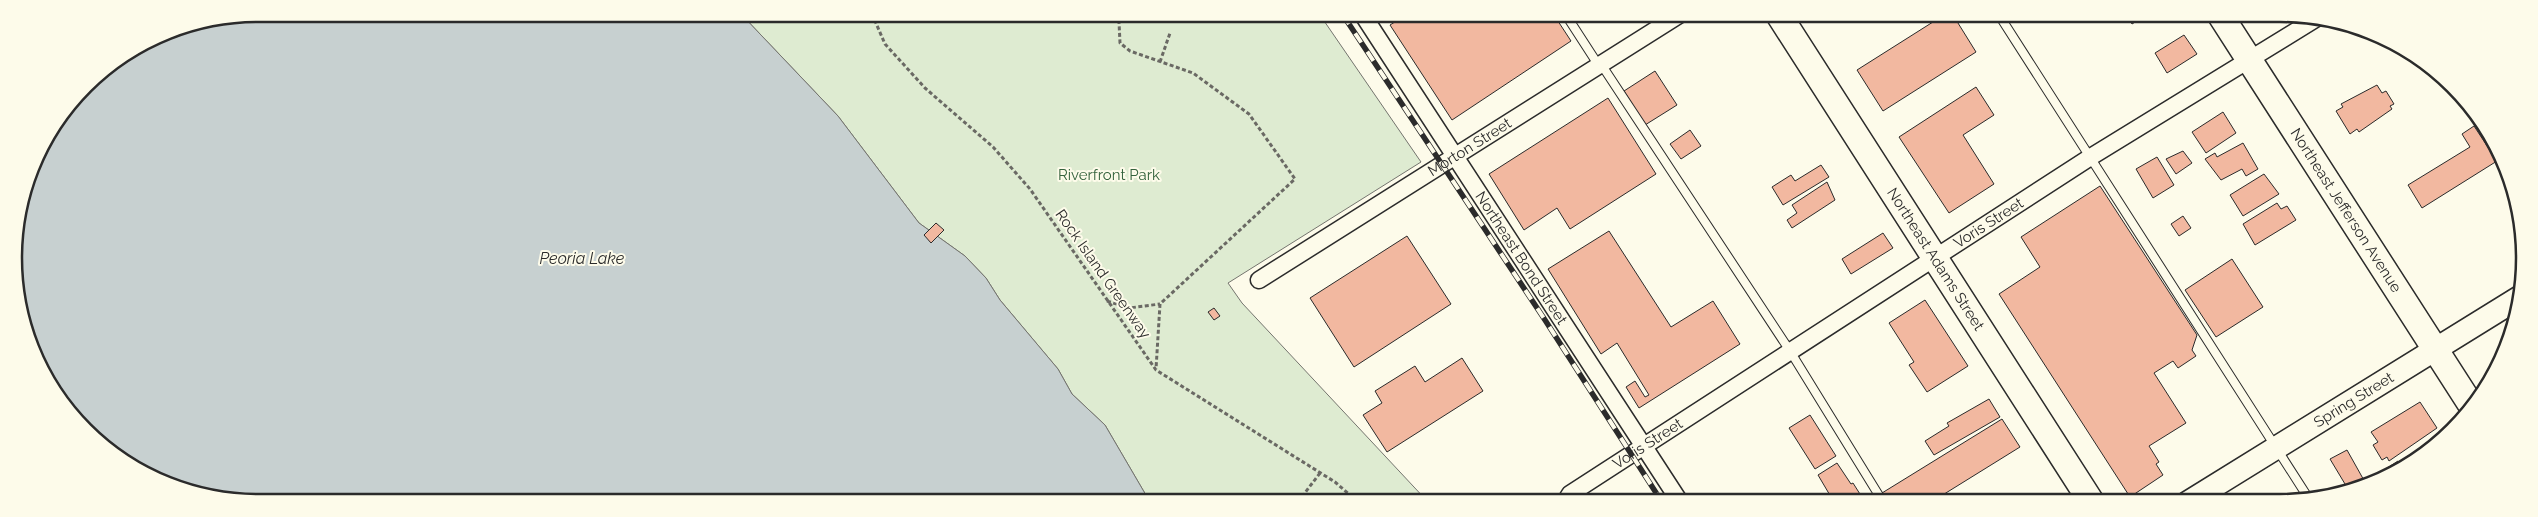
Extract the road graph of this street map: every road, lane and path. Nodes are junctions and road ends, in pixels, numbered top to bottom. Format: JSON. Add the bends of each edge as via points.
{"nodes":[{"id":1,"x":876,"y":23,"type":"edge"},
{"id":2,"x":1119,"y":23,"type":"edge"},
{"id":3,"x":1368,"y":23,"type":"edge"},
{"id":4,"x":1571,"y":23,"type":"edge"},
{"id":5,"x":1666,"y":23,"type":"edge"},
{"id":6,"x":1783,"y":23,"type":"edge"},
{"id":7,"x":2003,"y":23,"type":"edge"},
{"id":8,"x":2226,"y":23,"type":"edge"},
{"id":9,"x":2307,"y":25,"type":"edge"},
{"id":10,"x":1170,"y":33,"type":"dead end"},
{"id":11,"x":2250,"y":61,"type":"junction"},
{"id":12,"x":1160,"y":62,"type":"junction"},
{"id":13,"x":1600,"y":65,"type":"junction"},
{"id":14,"x":1455,"y":157,"type":"junction"},
{"id":15,"x":2089,"y":158,"type":"junction"},
{"id":16,"x":1934,"y":257,"type":"junction"},
{"id":17,"x":1259,"y":280,"type":"dead end"},
{"id":18,"x":1107,"y":301,"type":"junction"},
{"id":19,"x":2511,"y":302,"type":"edge"},
{"id":20,"x":1160,"y":304,"type":"junction"},
{"id":21,"x":2436,"y":349,"type":"junction"},
{"id":22,"x":1790,"y":351,"type":"junction"},
{"id":23,"x":1156,"y":370,"type":"junction"},
{"id":24,"x":2468,"y":401,"type":"edge"},
{"id":25,"x":1644,"y":446,"type":"junction"},
{"id":26,"x":2276,"y":448,"type":"junction"},
{"id":27,"x":1320,"y":473,"type":"junction"},
{"id":28,"x":2305,"y":493,"type":"edge"},
{"id":29,"x":1304,"y":494,"type":"edge"},
{"id":30,"x":1348,"y":494,"type":"edge"},
{"id":31,"x":1570,"y":494,"type":"edge"},
{"id":32,"x":1675,"y":494,"type":"edge"},
{"id":33,"x":1878,"y":494,"type":"edge"},
{"id":34,"x":2080,"y":494,"type":"edge"},
{"id":35,"x":2202,"y":494,"type":"edge"}],
"edges":[{"from":1,"to":18,"type":"path","name":"Rock Island Greenway","via":[[885,44],[925,88],[993,147],[1030,189]]},
{"from":2,"to":12,"type":"path","via":[[1120,43],[1130,51]]},
{"from":3,"to":14,"type":"street","name":"Northeast Bond Street"},
{"from":4,"to":13,"type":"lane"},
{"from":5,"to":13,"type":"street","name":"Morton Street"},
{"from":6,"to":16,"type":"main road","name":"Northeast Adams Street"},
{"from":7,"to":15,"type":"lane"},
{"from":8,"to":11,"type":"main road","name":"Northeast Jefferson Avenue"},
{"from":9,"to":11,"type":"street","name":"Voris Street"},
{"from":10,"to":12,"type":"path"},
{"from":11,"to":15,"type":"street","name":"Voris Street"},
{"from":11,"to":21,"type":"main road","name":"Northeast Jefferson Avenue"},
{"from":12,"to":20,"type":"path","via":[[1193,73],[1249,114],[1295,179]]},
{"from":13,"to":14,"type":"street","name":"Morton Street"},
{"from":13,"to":22,"type":"lane"},
{"from":14,"to":17,"type":"street","name":"Morton Street"},
{"from":14,"to":25,"type":"street","name":"Northeast Bond Street"},
{"from":15,"to":16,"type":"street","name":"Voris Street"},
{"from":15,"to":26,"type":"lane"},
{"from":16,"to":22,"type":"street","name":"Voris Street"},
{"from":16,"to":34,"type":"main road","name":"Northeast Adams Street"},
{"from":18,"to":20,"type":"path","via":[[1129,308]]},
{"from":18,"to":23,"type":"path","name":"Rock Island Greenway"},
{"from":19,"to":21,"type":"street","name":"Spring Street"},
{"from":20,"to":23,"type":"path"},
{"from":21,"to":24,"type":"main road","name":"Northeast Jefferson Avenue"},
{"from":21,"to":26,"type":"street","name":"Spring Street"},
{"from":22,"to":25,"type":"street","name":"Voris Street"},
{"from":22,"to":33,"type":"lane"},
{"from":23,"to":27,"type":"path","name":"Rock Island Greenway"},
{"from":25,"to":31,"type":"street","name":"Voris Street"},
{"from":25,"to":32,"type":"street","name":"Northeast Bond Street"},
{"from":26,"to":28,"type":"lane"},
{"from":26,"to":35,"type":"street","name":"Spring Street"},
{"from":27,"to":29,"type":"path"},
{"from":27,"to":30,"type":"path","name":"Rock Island Greenway"}]}
